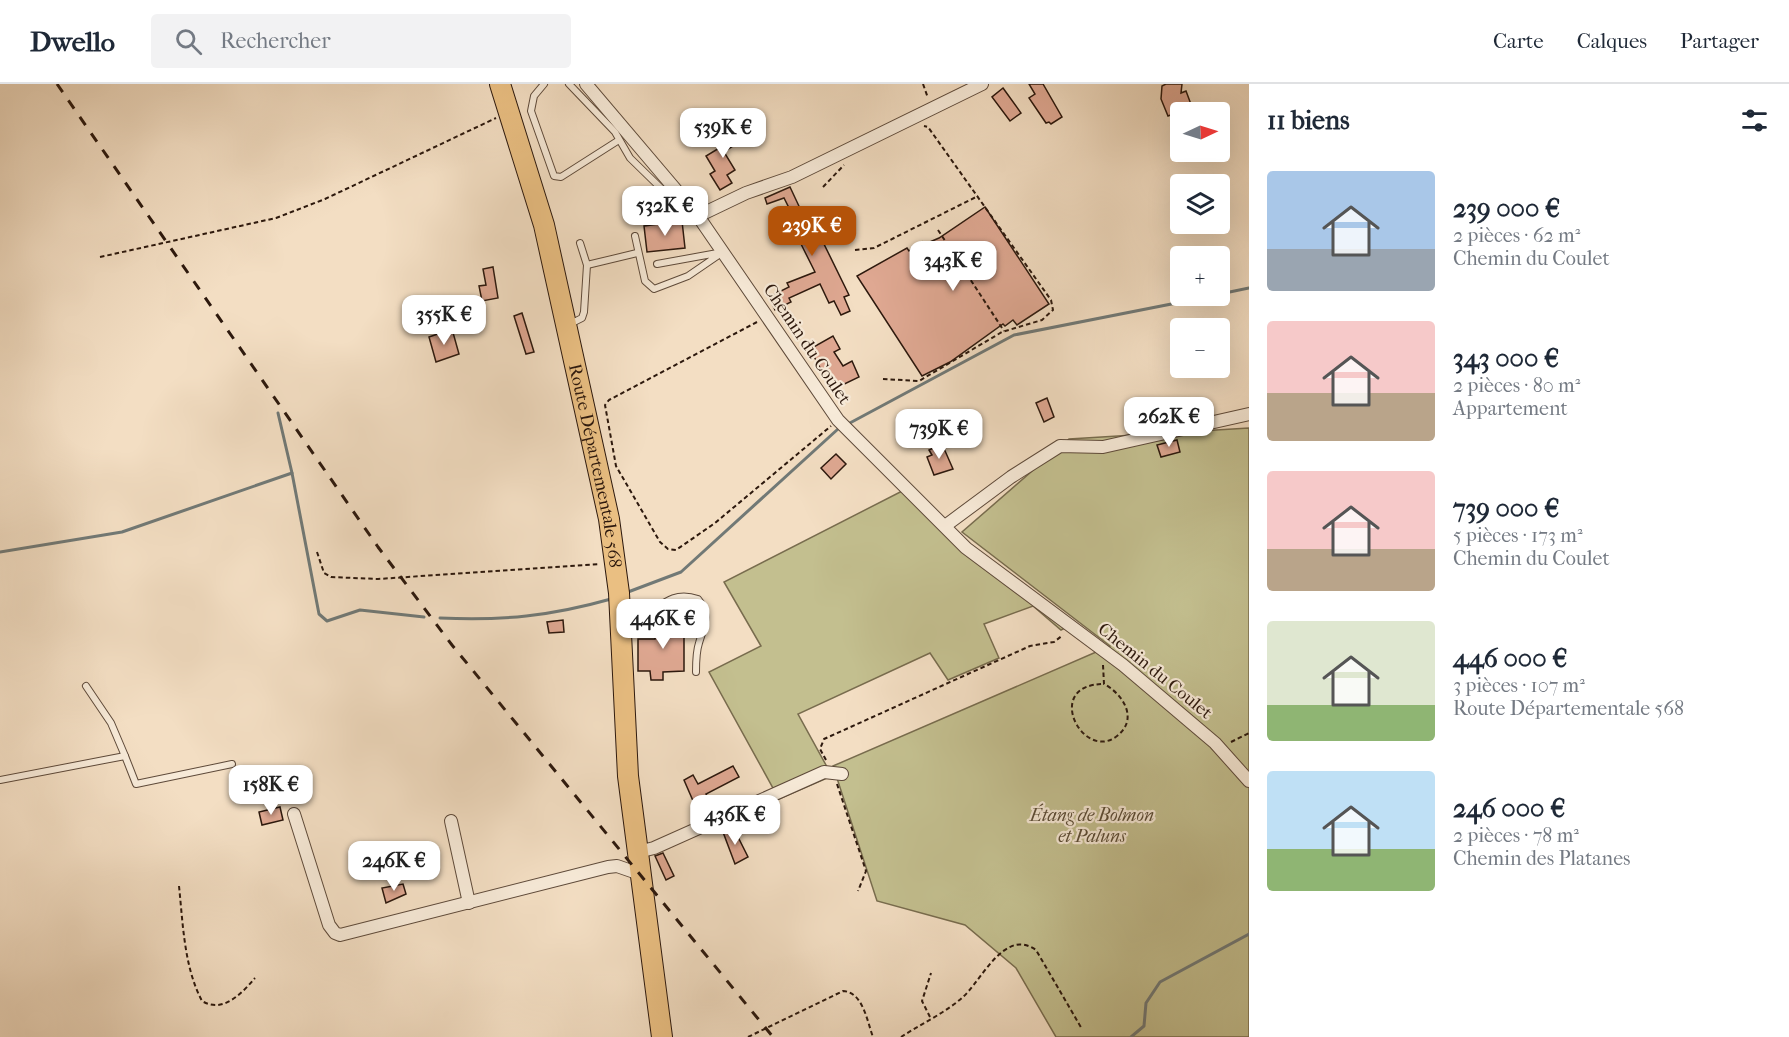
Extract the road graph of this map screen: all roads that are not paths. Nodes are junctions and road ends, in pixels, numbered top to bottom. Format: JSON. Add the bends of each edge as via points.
{"nodes":[{"id":1,"x":500,"y":84,"type":"edge"},
{"id":2,"x":544,"y":84,"type":"edge"},
{"id":3,"x":569,"y":84,"type":"edge"},
{"id":4,"x":586,"y":84,"type":"edge"},
{"id":5,"x":982,"y":84,"type":"edge"},
{"id":6,"x":619,"y":140,"type":"junction"},
{"id":7,"x":687,"y":201,"type":"junction"},
{"id":8,"x":698,"y":216,"type":"junction"},
{"id":9,"x":635,"y":236,"type":"dead end"},
{"id":10,"x":580,"y":243,"type":"dead end"},
{"id":11,"x":723,"y":252,"type":"junction"},
{"id":12,"x":638,"y":253,"type":"junction"},
{"id":13,"x":657,"y":264,"type":"dead end"},
{"id":14,"x":587,"y":265,"type":"junction"},
{"id":15,"x":568,"y":325,"type":"junction"},
{"id":16,"x":1249,"y":414,"type":"edge"},
{"id":17,"x":945,"y":526,"type":"junction"},
{"id":18,"x":621,"y":623,"type":"junction"},
{"id":19,"x":696,"y":672,"type":"dead end"},
{"id":20,"x":86,"y":686,"type":"dead end"},
{"id":21,"x":124,"y":756,"type":"junction"},
{"id":22,"x":232,"y":764,"type":"dead end"},
{"id":23,"x":837,"y":773,"type":"road end"},
{"id":24,"x":0,"y":780,"type":"edge"},
{"id":25,"x":1249,"y":781,"type":"edge"},
{"id":26,"x":294,"y":814,"type":"dead end"},
{"id":27,"x":452,"y":821,"type":"dead end"},
{"id":28,"x":638,"y":852,"type":"junction"},
{"id":29,"x":640,"y":874,"type":"junction"},
{"id":30,"x":469,"y":903,"type":"junction"},
{"id":31,"x":662,"y":1037,"type":"edge"}],
"edges":[{"from":1,"to":15,"type":"main road","name":"Route Départementale 568","via":[[544,225]]},
{"from":2,"to":6,"type":"lane","via":[[534,96],[531,111],[554,176],[561,177]]},
{"from":3,"to":6,"type":"lane"},
{"from":4,"to":7,"type":"street","name":"Chemin du Coulet"},
{"from":5,"to":8,"type":"street","via":[[792,177]]},
{"from":6,"to":7,"type":"lane","via":[[630,158],[673,200]]},
{"from":7,"to":8,"type":"street","name":"Chemin du Coulet"},
{"from":8,"to":11,"type":"street","name":"Chemin du Coulet"},
{"from":9,"to":12,"type":"lane"},
{"from":10,"to":14,"type":"lane"},
{"from":11,"to":12,"type":"lane","via":[[688,276],[654,289],[645,281]]},
{"from":11,"to":13,"type":"lane"},
{"from":11,"to":17,"type":"street","name":"Chemin du Coulet","via":[[838,420]]},
{"from":12,"to":14,"type":"lane"},
{"from":14,"to":15,"type":"lane","via":[[584,312],[582,318]]},
{"from":15,"to":18,"type":"main road","name":"Route Départementale 568","via":[[609,519]]},
{"from":16,"to":17,"type":"street","via":[[1103,447],[1060,446]]},
{"from":17,"to":25,"type":"street","name":"Chemin du Coulet","via":[[966,548],[1100,648],[1220,747]]},
{"from":18,"to":19,"type":"lane","via":[[637,621],[680,595],[698,598],[707,617],[698,645]]},
{"from":18,"to":28,"type":"main road","name":"Route Départementale 568","via":[[625,742]]},
{"from":20,"to":21,"type":"lane","via":[[111,723]]},
{"from":21,"to":22,"type":"lane","via":[[136,784]]},
{"from":21,"to":24,"type":"lane"},
{"from":23,"to":28,"type":"street","via":[[824,772]]},
{"from":26,"to":30,"type":"street","via":[[329,925],[335,933],[346,935]]},
{"from":27,"to":30,"type":"street"},
{"from":28,"to":29,"type":"main road","name":"Route Départementale 568"},
{"from":29,"to":30,"type":"street","via":[[613,866]]},
{"from":29,"to":31,"type":"main road","name":"Route Départementale 568"}]}
